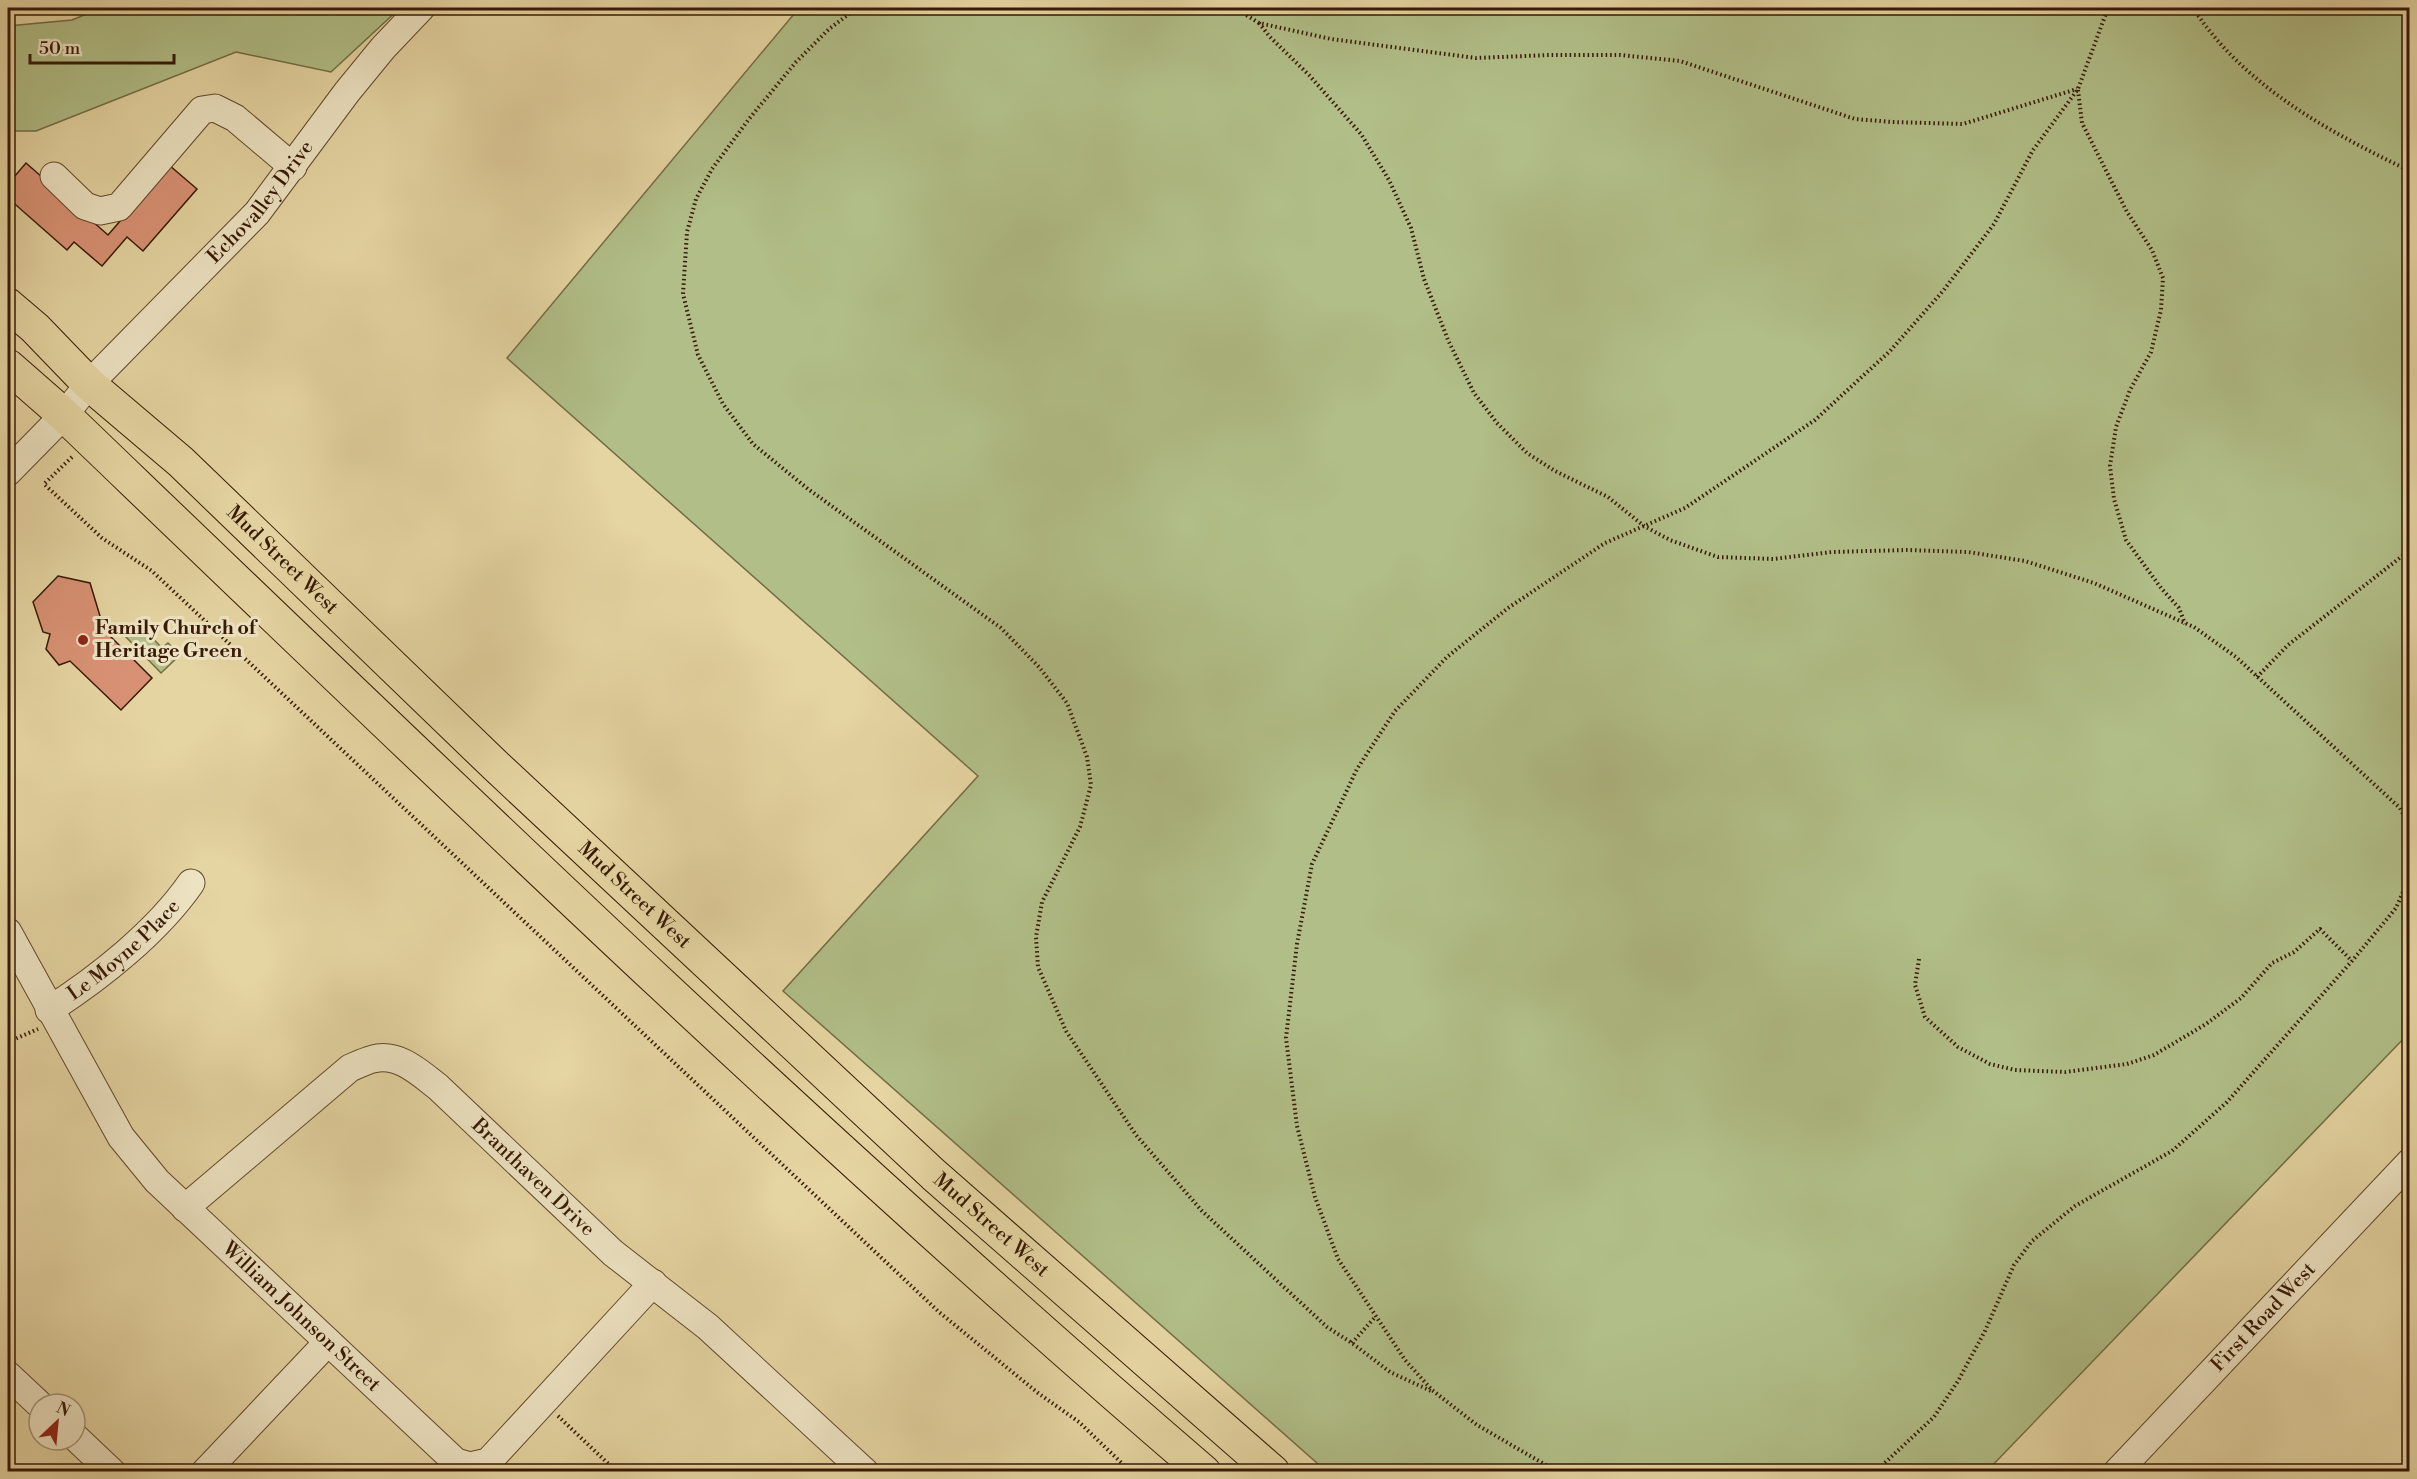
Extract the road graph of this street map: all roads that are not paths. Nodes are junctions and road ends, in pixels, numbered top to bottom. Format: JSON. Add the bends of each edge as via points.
{"nodes":[{"id":1,"x":421,"y":8,"type":"edge"},
{"id":2,"x":293,"y":167,"type":"junction"},
{"id":3,"x":54,"y":176,"type":"dead end"},
{"id":4,"x":8,"y":305,"type":"edge"},
{"id":5,"x":8,"y":366,"type":"edge"},
{"id":6,"x":89,"y":384,"type":"junction"},
{"id":7,"x":56,"y":423,"type":"junction"},
{"id":8,"x":8,"y":472,"type":"edge"},
{"id":9,"x":191,"y":883,"type":"dead end"},
{"id":10,"x":8,"y":932,"type":"edge"},
{"id":11,"x":52,"y":1016,"type":"junction"},
{"id":12,"x":2409,"y":1162,"type":"edge"},
{"id":13,"x":185,"y":1208,"type":"junction"},
{"id":14,"x":653,"y":1283,"type":"junction"},
{"id":15,"x":328,"y":1342,"type":"junction"},
{"id":16,"x":8,"y":1375,"type":"edge"},
{"id":17,"x":27,"y":1393,"type":"edge"},
{"id":18,"x":87,"y":1448,"type":"edge"},
{"id":19,"x":112,"y":1472,"type":"edge"},
{"id":20,"x":205,"y":1472,"type":"edge"},
{"id":21,"x":865,"y":1472,"type":"edge"},
{"id":22,"x":1204,"y":1472,"type":"edge"},
{"id":23,"x":1273,"y":1472,"type":"edge"},
{"id":24,"x":2117,"y":1472,"type":"edge"}],
"edges":[{"from":1,"to":2,"type":"street","name":"Echovalley Drive","via":[[347,92]]},
{"from":2,"to":3,"type":"street","via":[[235,118],[215,108],[202,110],[119,207],[100,212],[85,206]]},
{"from":2,"to":6,"type":"street","name":"Echovalley Drive","via":[[257,213]]},
{"from":4,"to":6,"type":"main road","name":"Mud Street West"},
{"from":5,"to":7,"type":"main road"},
{"from":6,"to":7,"type":"street","name":"Echovalley Drive"},
{"from":6,"to":23,"type":"main road","name":"Mud Street West","via":[[181,462],[504,775],[934,1175]]},
{"from":7,"to":8,"type":"street","name":"Echovalley Drive"},
{"from":7,"to":22,"type":"main road","via":[[411,748],[800,1114],[1048,1338]]},
{"from":9,"to":11,"type":"street","name":"Le Moyne Place","via":[[174,908]]},
{"from":10,"to":11,"type":"street","name":"William Johnson Street"},
{"from":11,"to":13,"type":"street","name":"William Johnson Street","via":[[121,1137]]},
{"from":12,"to":24,"type":"street","name":"First Road West"},
{"from":13,"to":14,"type":"street","name":"Branthaven Drive","via":[[350,1068],[375,1058],[399,1061],[438,1087],[613,1253]]},
{"from":13,"to":15,"type":"street","name":"William Johnson Street"},
{"from":14,"to":15,"type":"street","name":"William Johnson Street","via":[[488,1462],[470,1466],[456,1462]]},
{"from":14,"to":21,"type":"street","name":"Branthaven Drive","via":[[708,1327]]},
{"from":15,"to":20,"type":"street"},
{"from":16,"to":17,"type":"street"},
{"from":18,"to":19,"type":"street"}]}
